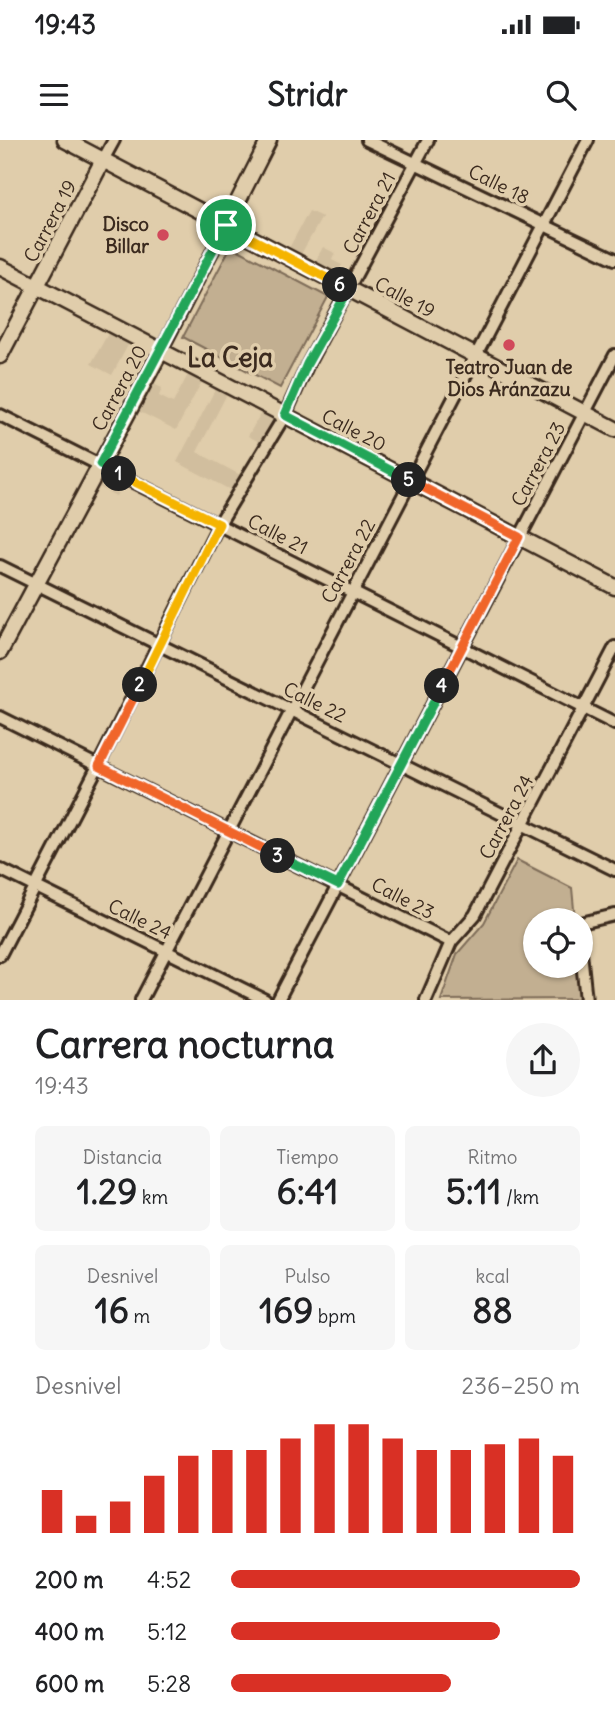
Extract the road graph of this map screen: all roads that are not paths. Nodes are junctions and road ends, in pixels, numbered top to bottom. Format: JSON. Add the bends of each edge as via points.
{"nodes":[{"id":1,"x":65,"y":140,"type":"edge"},
{"id":2,"x":114,"y":140,"type":"edge"},
{"id":3,"x":269,"y":140,"type":"edge"},
{"id":4,"x":367,"y":140,"type":"edge"},
{"id":5,"x":428,"y":140,"type":"edge"},
{"id":6,"x":588,"y":140,"type":"edge"},
{"id":7,"x":103,"y":160,"type":"junction"},
{"id":8,"x":415,"y":163,"type":"junction"},
{"id":9,"x":226,"y":225,"type":"junction"},
{"id":10,"x":543,"y":225,"type":"junction"},
{"id":11,"x":615,"y":259,"type":"edge"},
{"id":12,"x":0,"y":267,"type":"edge"},
{"id":13,"x":37,"y":286,"type":"junction"},
{"id":14,"x":349,"y":289,"type":"junction"},
{"id":15,"x":161,"y":351,"type":"junction"},
{"id":16,"x":475,"y":355,"type":"junction"},
{"id":17,"x":615,"y":355,"type":"edge"},
{"id":18,"x":0,"y":356,"type":"edge"},
{"id":19,"x":584,"y":413,"type":"junction"},
{"id":20,"x":0,"y":415,"type":"edge"},
{"id":21,"x":285,"y":415,"type":"junction"},
{"id":22,"x":615,"y":429,"type":"edge"},
{"id":23,"x":100,"y":464,"type":"junction"},
{"id":24,"x":410,"y":480,"type":"junction"},
{"id":25,"x":219,"y":524,"type":"junction"},
{"id":26,"x":519,"y":537,"type":"junction"},
{"id":27,"x":0,"y":566,"type":"edge"},
{"id":28,"x":36,"y":584,"type":"junction"},
{"id":29,"x":615,"y":587,"type":"edge"},
{"id":30,"x":352,"y":591,"type":"junction"},
{"id":31,"x":160,"y":645,"type":"junction"},
{"id":32,"x":462,"y":647,"type":"junction"},
{"id":33,"x":615,"y":647,"type":"edge"},
{"id":34,"x":0,"y":652,"type":"edge"},
{"id":35,"x":583,"y":708,"type":"junction"},
{"id":36,"x":290,"y":709,"type":"junction"},
{"id":37,"x":0,"y":717,"type":"edge"},
{"id":38,"x":615,"y":724,"type":"edge"},
{"id":39,"x":401,"y":764,"type":"junction"},
{"id":40,"x":99,"y":766,"type":"junction"},
{"id":41,"x":523,"y":824,"type":"junction"},
{"id":42,"x":230,"y":832,"type":"junction"},
{"id":43,"x":0,"y":869,"type":"edge"},
{"id":44,"x":615,"y":870,"type":"edge"},
{"id":45,"x":338,"y":885,"type":"junction"},
{"id":46,"x":35,"y":886,"type":"junction"},
{"id":47,"x":615,"y":915,"type":"edge"},
{"id":48,"x":593,"y":920,"type":"edge"},
{"id":49,"x":452,"y":942,"type":"junction"},
{"id":50,"x":166,"y":951,"type":"junction"},
{"id":51,"x":0,"y":955,"type":"edge"},
{"id":52,"x":584,"y":978,"type":"edge"},
{"id":53,"x":142,"y":999,"type":"edge"},
{"id":54,"x":265,"y":999,"type":"edge"},
{"id":55,"x":278,"y":999,"type":"edge"},
{"id":56,"x":425,"y":999,"type":"edge"},
{"id":57,"x":586,"y":999,"type":"edge"}],
"edges":[{"from":1,"to":7,"type":"main road","name":"Calle 19"},
{"from":2,"to":7,"type":"street","name":"Carrera 19"},
{"from":3,"to":9,"type":"main road","name":"Carrera 20"},
{"from":4,"to":8,"type":"street","name":"Calle 18"},
{"from":5,"to":8,"type":"street","name":"Carrera 21"},
{"from":6,"to":10,"type":"street","name":"Carrera 22"},
{"from":7,"to":9,"type":"main road","name":"Calle 19"},
{"from":7,"to":13,"type":"main road","name":"Carrera 19"},
{"from":8,"to":10,"type":"street","name":"Calle 18"},
{"from":8,"to":14,"type":"street","name":"Carrera 21"},
{"from":9,"to":14,"type":"main road","name":"Calle 19"},
{"from":9,"to":15,"type":"street","name":"Carrera 20"},
{"from":10,"to":11,"type":"street","name":"Calle 18"},
{"from":10,"to":16,"type":"street","name":"Carrera 22"},
{"from":12,"to":13,"type":"main road","name":"Calle 20"},
{"from":13,"to":15,"type":"main road","name":"Calle 20"},
{"from":13,"to":18,"type":"main road","name":"Carrera 19"},
{"from":14,"to":16,"type":"main road","name":"Calle 19"},
{"from":14,"to":21,"type":"street","name":"Carrera 21"},
{"from":15,"to":21,"type":"main road","name":"Calle 20"},
{"from":15,"to":23,"type":"main road","name":"Carrera 20"},
{"from":16,"to":19,"type":"main road","name":"Calle 19"},
{"from":16,"to":24,"type":"street","name":"Carrera 22"},
{"from":17,"to":19,"type":"street","name":"Carrera 23"},
{"from":19,"to":22,"type":"main road","name":"Calle 19"},
{"from":19,"to":26,"type":"street","name":"Carrera 23"},
{"from":20,"to":23,"type":"street","name":"Calle 21"},
{"from":21,"to":24,"type":"main road","name":"Calle 20"},
{"from":21,"to":25,"type":"street","name":"Carrera 21"},
{"from":23,"to":25,"type":"street","name":"Calle 21"},
{"from":23,"to":28,"type":"main road","name":"Carrera 20"},
{"from":24,"to":26,"type":"main road","name":"Calle 20"},
{"from":24,"to":30,"type":"street","name":"Carrera 22"},
{"from":25,"to":30,"type":"street","name":"Calle 21"},
{"from":25,"to":31,"type":"street","name":"Carrera 21"},
{"from":26,"to":29,"type":"main road","name":"Calle 20"},
{"from":26,"to":32,"type":"street","name":"Carrera 23"},
{"from":27,"to":28,"type":"street","name":"Calle 22"},
{"from":28,"to":31,"type":"street","name":"Calle 22"},
{"from":28,"to":34,"type":"main road","name":"Carrera 20"},
{"from":30,"to":32,"type":"street","name":"Calle 21"},
{"from":30,"to":36,"type":"street","name":"Carrera 22"},
{"from":31,"to":36,"type":"street","name":"Calle 22"},
{"from":31,"to":40,"type":"street","name":"Carrera 21"},
{"from":32,"to":35,"type":"street","name":"Calle 21"},
{"from":32,"to":39,"type":"street","name":"Carrera 23"},
{"from":33,"to":35,"type":"street","name":"Carrera 24"},
{"from":35,"to":38,"type":"street","name":"Calle 21"},
{"from":35,"to":41,"type":"street","name":"Carrera 24"},
{"from":36,"to":39,"type":"street","name":"Calle 22"},
{"from":36,"to":42,"type":"street","name":"Carrera 22"},
{"from":37,"to":40,"type":"street","name":"Calle 23"},
{"from":39,"to":41,"type":"street","name":"Calle 22"},
{"from":39,"to":45,"type":"street","name":"Carrera 23"},
{"from":40,"to":42,"type":"street","name":"Calle 23"},
{"from":40,"to":46,"type":"street","name":"Carrera 21"},
{"from":41,"to":44,"type":"street","name":"Calle 22"},
{"from":41,"to":49,"type":"street","name":"Carrera 24","via":[[475,915]]},
{"from":42,"to":45,"type":"street","name":"Calle 23"},
{"from":42,"to":50,"type":"street","name":"Carrera 22"},
{"from":43,"to":46,"type":"street","name":"Calle 24"},
{"from":45,"to":49,"type":"street","name":"Calle 23"},
{"from":45,"to":55,"type":"street","name":"Carrera 23"},
{"from":46,"to":50,"type":"street","name":"Calle 24"},
{"from":46,"to":51,"type":"street","name":"Carrera 21"},
{"from":47,"to":48,"type":"street"},
{"from":49,"to":56,"type":"street","name":"Carrera 24"},
{"from":50,"to":53,"type":"street","name":"Carrera 22"},
{"from":50,"to":54,"type":"street","name":"Calle 24"},
{"from":52,"to":57,"type":"street"}]}
